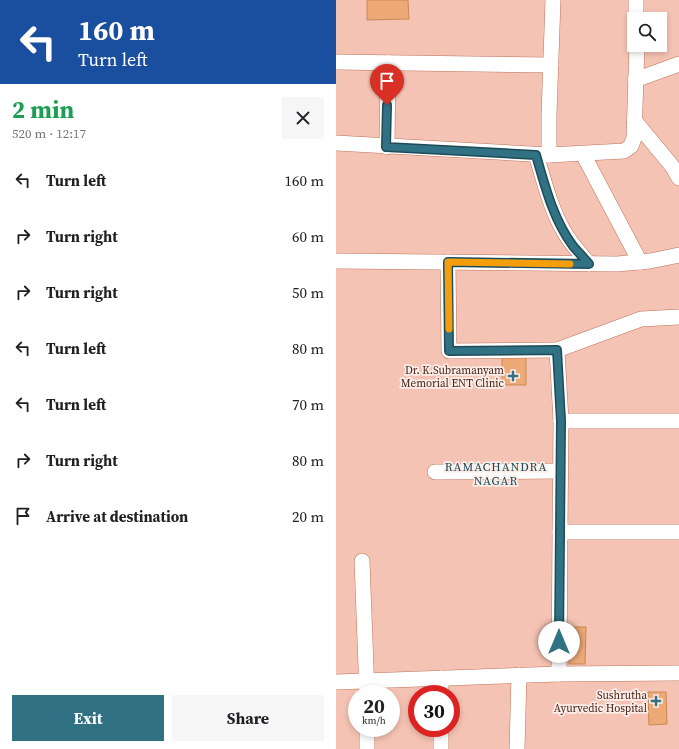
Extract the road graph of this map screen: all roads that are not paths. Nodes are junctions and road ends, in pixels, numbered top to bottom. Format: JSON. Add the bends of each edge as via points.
{"nodes":[{"id":1,"x":553,"y":0,"type":"edge"},
{"id":2,"x":636,"y":0,"type":"edge"},
{"id":3,"x":636,"y":12,"type":"edge"},
{"id":4,"x":637,"y":52,"type":"edge"},
{"id":5,"x":336,"y":62,"type":"edge"},
{"id":6,"x":388,"y":63,"type":"junction"},
{"id":7,"x":679,"y":64,"type":"edge"},
{"id":8,"x":551,"y":65,"type":"junction"},
{"id":9,"x":635,"y":80,"type":"junction"},
{"id":10,"x":634,"y":120,"type":"junction"},
{"id":11,"x":336,"y":143,"type":"edge"},
{"id":12,"x":386,"y":147,"type":"junction"},
{"id":13,"x":583,"y":154,"type":"junction"},
{"id":14,"x":543,"y":155,"type":"junction"},
{"id":15,"x":679,"y":178,"type":"edge"},
{"id":16,"x":679,"y":255,"type":"edge"},
{"id":17,"x":336,"y":261,"type":"edge"},
{"id":18,"x":448,"y":262,"type":"junction"},
{"id":19,"x":640,"y":262,"type":"junction"},
{"id":20,"x":589,"y":264,"type":"junction"},
{"id":21,"x":679,"y":317,"type":"edge"},
{"id":22,"x":557,"y":350,"type":"junction"},
{"id":23,"x":561,"y":421,"type":"junction"},
{"id":24,"x":679,"y":421,"type":"edge"},
{"id":25,"x":560,"y":471,"type":"junction"},
{"id":26,"x":435,"y":472,"type":"dead end"},
{"id":27,"x":560,"y":532,"type":"junction"},
{"id":28,"x":679,"y":532,"type":"edge"},
{"id":29,"x":362,"y":561,"type":"dead end"},
{"id":30,"x":679,"y":673,"type":"edge"},
{"id":31,"x":559,"y":674,"type":"junction"},
{"id":32,"x":519,"y":676,"type":"junction"},
{"id":33,"x":441,"y":678,"type":"junction"},
{"id":34,"x":336,"y":682,"type":"edge"},
{"id":35,"x":355,"y":685,"type":"edge"},
{"id":36,"x":367,"y":685,"type":"edge"},
{"id":37,"x":383,"y":685,"type":"edge"},
{"id":38,"x":441,"y":685,"type":"edge"},
{"id":39,"x":367,"y":737,"type":"edge"},
{"id":40,"x":441,"y":737,"type":"edge"},
{"id":41,"x":368,"y":749,"type":"edge"},
{"id":42,"x":441,"y":749,"type":"edge"},
{"id":43,"x":517,"y":749,"type":"edge"}],
"edges":[{"from":1,"to":8,"type":"street"},
{"from":2,"to":3,"type":"street"},
{"from":4,"to":9,"type":"street"},
{"from":5,"to":6,"type":"street"},
{"from":6,"to":8,"type":"street"},
{"from":6,"to":12,"type":"street"},
{"from":7,"to":9,"type":"street"},
{"from":8,"to":14,"type":"street","via":[[549,115]]},
{"from":9,"to":10,"type":"street"},
{"from":10,"to":13,"type":"street","via":[[634,138],[631,146],[624,151]]},
{"from":10,"to":15,"type":"street"},
{"from":11,"to":12,"type":"street"},
{"from":12,"to":14,"type":"street"},
{"from":13,"to":14,"type":"street"},
{"from":13,"to":19,"type":"street"},
{"from":14,"to":20,"type":"street","via":[[549,199],[562,229]]},
{"from":16,"to":19,"type":"street"},
{"from":17,"to":18,"type":"street"},
{"from":18,"to":20,"type":"street"},
{"from":18,"to":22,"type":"street","via":[[449,351]]},
{"from":19,"to":20,"type":"street"},
{"from":21,"to":22,"type":"street","via":[[641,319]]},
{"from":22,"to":23,"type":"street"},
{"from":23,"to":24,"type":"street"},
{"from":23,"to":25,"type":"street"},
{"from":25,"to":26,"type":"street"},
{"from":25,"to":27,"type":"street"},
{"from":27,"to":28,"type":"street"},
{"from":27,"to":31,"type":"street"},
{"from":29,"to":36,"type":"street"},
{"from":30,"to":31,"type":"street"},
{"from":31,"to":32,"type":"street"},
{"from":32,"to":33,"type":"street"},
{"from":32,"to":43,"type":"street"},
{"from":33,"to":37,"type":"street"},
{"from":33,"to":38,"type":"street"},
{"from":34,"to":35,"type":"street"},
{"from":39,"to":41,"type":"street"},
{"from":40,"to":42,"type":"street"}]}
